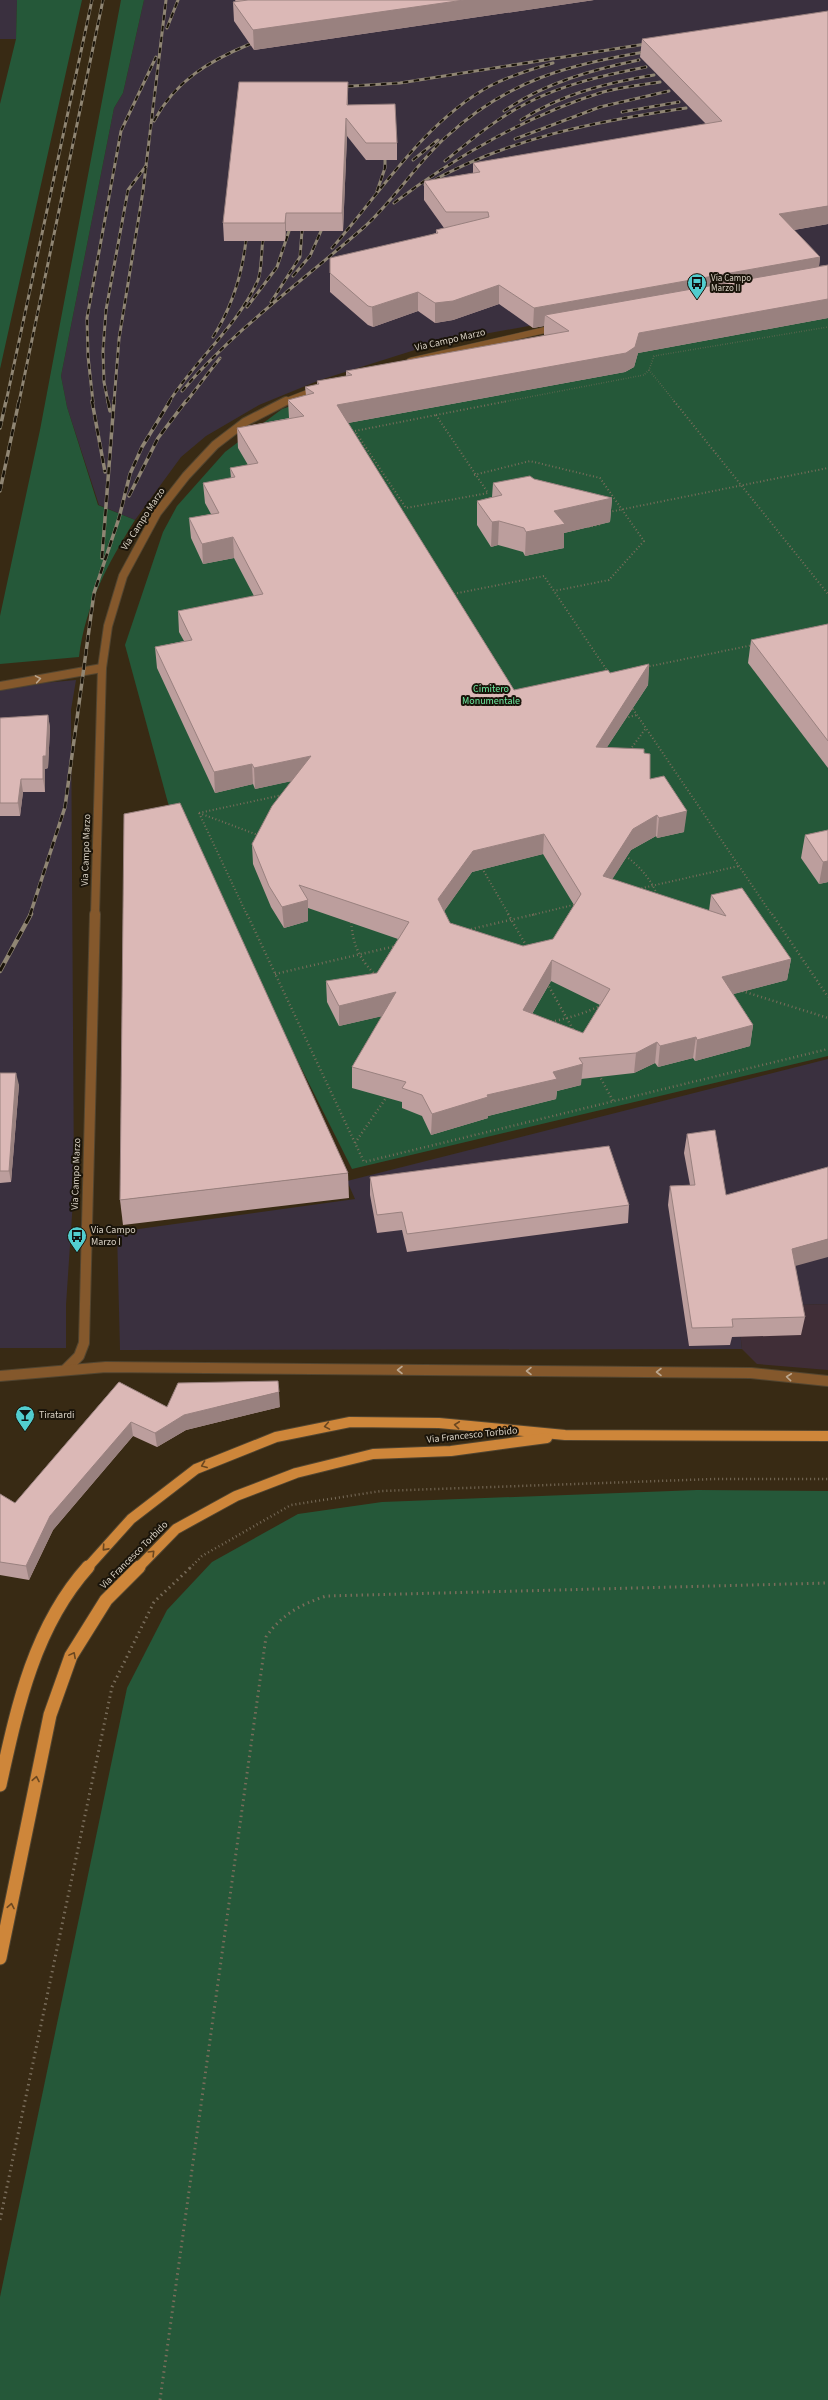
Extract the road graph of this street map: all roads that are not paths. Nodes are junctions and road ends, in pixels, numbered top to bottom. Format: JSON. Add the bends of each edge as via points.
{"nodes":[{"id":1,"x":567,"y":325,"type":"edge"},
{"id":2,"x":398,"y":365,"type":"edge"},
{"id":3,"x":324,"y":386,"type":"edge"},
{"id":4,"x":102,"y":668,"type":"junction"},
{"id":5,"x":0,"y":686,"type":"edge"},
{"id":6,"x":65,"y":1370,"type":"junction"},
{"id":7,"x":0,"y":1376,"type":"edge"},
{"id":8,"x":828,"y":1381,"type":"edge"},
{"id":9,"x":565,"y":1435,"type":"junction"},
{"id":10,"x":828,"y":1436,"type":"edge"},
{"id":11,"x":0,"y":1785,"type":"edge"},
{"id":12,"x":0,"y":1958,"type":"edge"}],
"edges":[{"from":1,"to":2,"type":"street","name":"Via Campo Marzo"},
{"from":3,"to":4,"type":"street","name":"Via Campo Marzo","via":[[256,416],[222,438],[167,500],[133,553],[119,588],[108,621]]},
{"from":5,"to":4,"type":"street","one_way":true},
{"from":4,"to":6,"type":"street","name":"Via Campo Marzo","via":[[84,1343],[79,1356]]},
{"from":6,"to":7,"type":"street"},
{"from":8,"to":6,"type":"street","one_way":true,"via":[[751,1373],[106,1367]]},
{"from":9,"to":10,"type":"main road","name":"Via Francesco Torbido"},
{"from":9,"to":11,"type":"main road","name":"Via Francesco Torbido","one_way":true,"via":[[439,1423],[350,1422],[276,1437],[196,1469],[131,1519],[86,1569],[49,1621],[17,1706]]},
{"from":12,"to":9,"type":"main road","name":"Via Francesco Torbido","one_way":true,"via":[[50,1715],[71,1656],[106,1600],[176,1529],[236,1496],[296,1472],[373,1454],[451,1451]]}]}
